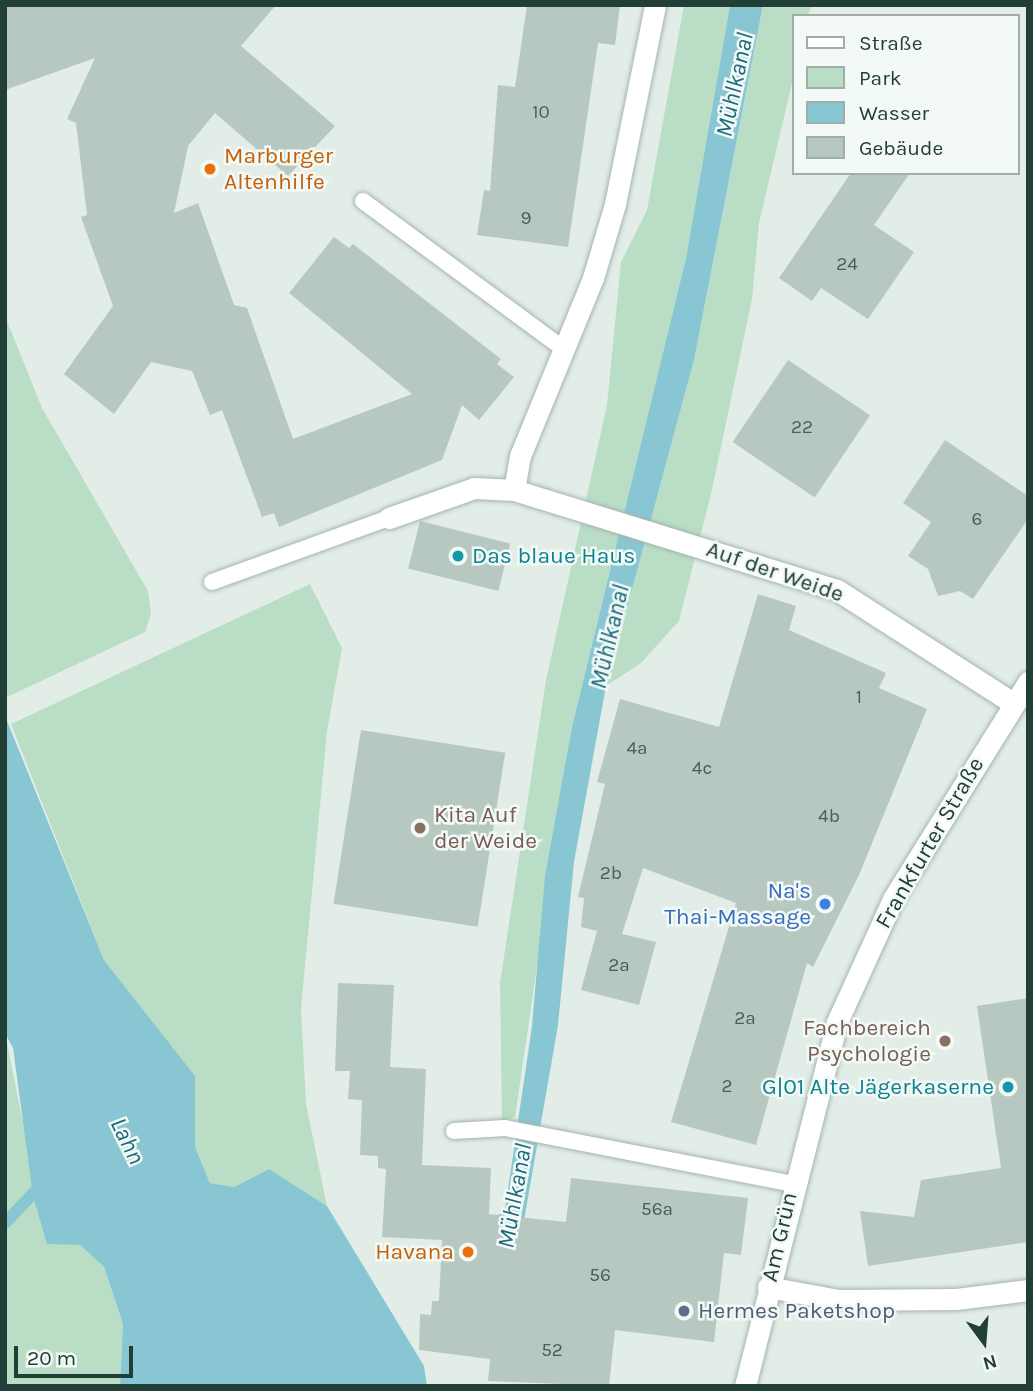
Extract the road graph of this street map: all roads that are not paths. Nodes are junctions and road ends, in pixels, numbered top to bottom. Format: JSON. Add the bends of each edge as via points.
{"nodes":[{"id":1,"x":655,"y":5,"type":"edge"},
{"id":2,"x":363,"y":201,"type":"dead end"},
{"id":3,"x":564,"y":349,"type":"junction"},
{"id":4,"x":514,"y":490,"type":"junction"},
{"id":5,"x":389,"y":518,"type":"joint"},
{"id":6,"x":212,"y":582,"type":"dead end"},
{"id":7,"x":1028,"y":682,"type":"edge"},
{"id":8,"x":1013,"y":703,"type":"junction"},
{"id":9,"x":454,"y":1130,"type":"dead end"},
{"id":10,"x":794,"y":1177,"type":"junction"},
{"id":11,"x":768,"y":1287,"type":"junction"},
{"id":12,"x":1028,"y":1290,"type":"edge"},
{"id":13,"x":745,"y":1386,"type":"edge"}],
"edges":[{"from":1,"to":3,"type":"street","via":[[615,204]]},
{"from":2,"to":3,"type":"lane"},
{"from":3,"to":4,"type":"street","via":[[520,456]]},
{"from":4,"to":5,"type":"street","name":"Auf der Weide","via":[[474,488]]},
{"from":4,"to":8,"type":"street","name":"Auf der Weide","via":[[837,590]]},
{"from":5,"to":6,"type":"lane","name":"Auf der Weide"},
{"from":7,"to":8,"type":"street","name":"Frankfurter Straße"},
{"from":8,"to":10,"type":"street","name":"Frankfurter Straße","via":[[893,899],[837,1022]]},
{"from":9,"to":10,"type":"lane","via":[[505,1128]]},
{"from":10,"to":11,"type":"street","name":"Am Grün"},
{"from":11,"to":12,"type":"street","via":[[839,1300],[956,1299]]},
{"from":11,"to":13,"type":"street","name":"Am Grün"}]}
